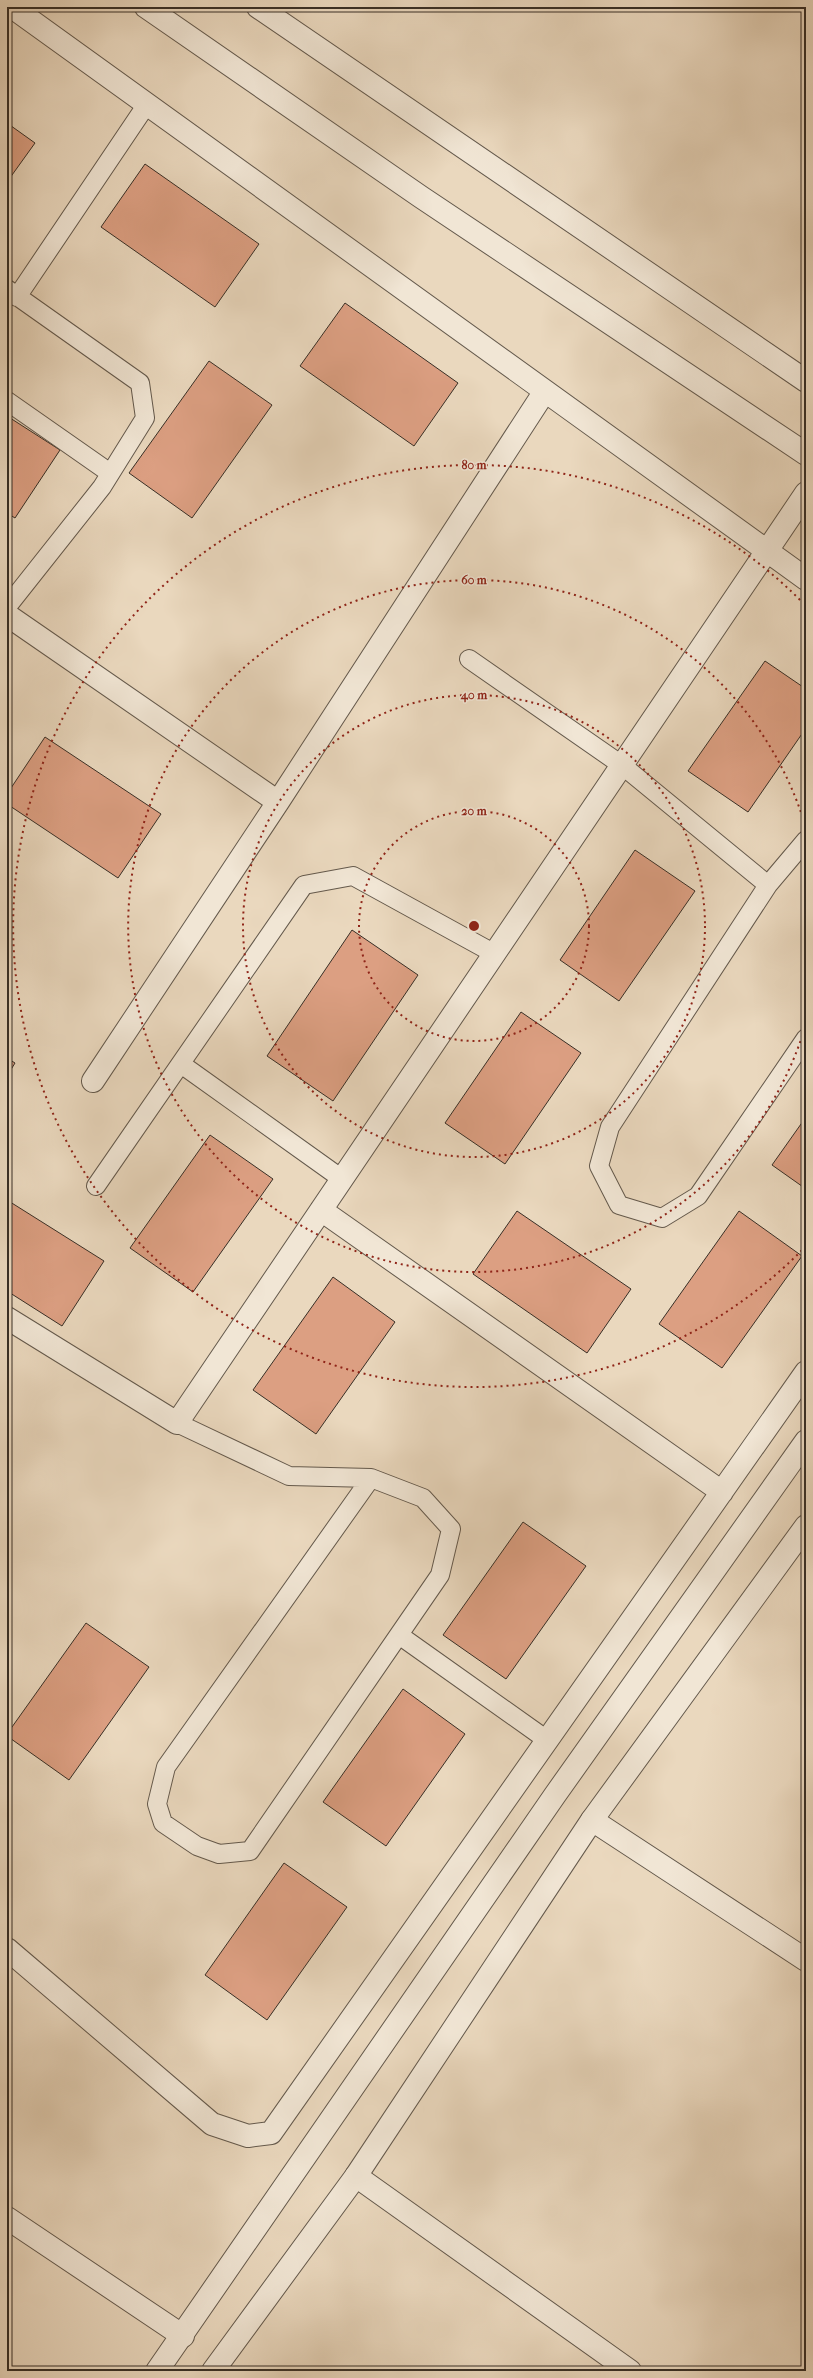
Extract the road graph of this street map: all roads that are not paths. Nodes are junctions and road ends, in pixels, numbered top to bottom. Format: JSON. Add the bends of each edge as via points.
{"nodes":[{"id":1,"x":12,"y":7,"type":"edge"},
{"id":2,"x":146,"y":7,"type":"edge"},
{"id":3,"x":258,"y":7,"type":"edge"},
{"id":4,"x":147,"y":104,"type":"junction"},
{"id":5,"x":12,"y":293,"type":"edge"},
{"id":6,"x":806,"y":381,"type":"edge"},
{"id":7,"x":545,"y":391,"type":"junction"},
{"id":8,"x":7,"y":401,"type":"edge"},
{"id":9,"x":806,"y":454,"type":"edge"},
{"id":10,"x":110,"y":473,"type":"junction"},
{"id":11,"x":806,"y":493,"type":"edge"},
{"id":12,"x":767,"y":551,"type":"junction"},
{"id":13,"x":806,"y":579,"type":"edge"},
{"id":14,"x":7,"y":607,"type":"edge"},
{"id":15,"x":7,"y":615,"type":"edge"},
{"id":16,"x":469,"y":659,"type":"dead end"},
{"id":17,"x":623,"y":766,"type":"junction"},
{"id":18,"x":278,"y":802,"type":"junction"},
{"id":19,"x":806,"y":840,"type":"edge"},
{"id":20,"x":768,"y":885,"type":"junction"},
{"id":21,"x":495,"y":954,"type":"junction"},
{"id":22,"x":806,"y":1038,"type":"edge"},
{"id":23,"x":181,"y":1064,"type":"junction"},
{"id":24,"x":93,"y":1081,"type":"dead end"},
{"id":25,"x":342,"y":1179,"type":"junction"},
{"id":26,"x":96,"y":1186,"type":"dead end"},
{"id":27,"x":321,"y":1210,"type":"junction"},
{"id":28,"x":7,"y":1318,"type":"edge"},
{"id":29,"x":806,"y":1372,"type":"edge"},
{"id":30,"x":177,"y":1423,"type":"junction"},
{"id":31,"x":806,"y":1440,"type":"edge"},
{"id":32,"x":371,"y":1478,"type":"junction"},
{"id":33,"x":722,"y":1492,"type":"junction"},
{"id":34,"x":806,"y":1526,"type":"edge"},
{"id":35,"x":399,"y":1635,"type":"junction"},
{"id":36,"x":547,"y":1740,"type":"junction"},
{"id":37,"x":592,"y":1820,"type":"junction"},
{"id":38,"x":7,"y":1949,"type":"edge"},
{"id":39,"x":806,"y":1960,"type":"edge"},
{"id":40,"x":356,"y":2176,"type":"junction"},
{"id":41,"x":7,"y":2218,"type":"edge"},
{"id":42,"x":182,"y":2336,"type":"junction"},
{"id":43,"x":625,"y":2370,"type":"edge"},
{"id":44,"x":157,"y":2371,"type":"edge"},
{"id":45,"x":213,"y":2371,"type":"edge"}],
"edges":[{"from":1,"to":4,"type":"street"},
{"from":2,"to":9,"type":"street","via":[[421,197]]},
{"from":3,"to":6,"type":"street"},
{"from":4,"to":5,"type":"lane"},
{"from":4,"to":7,"type":"street"},
{"from":5,"to":10,"type":"lane","via":[[140,383],[145,418]]},
{"from":7,"to":12,"type":"street"},
{"from":7,"to":18,"type":"street"},
{"from":8,"to":10,"type":"lane"},
{"from":10,"to":14,"type":"lane","via":[[102,487]]},
{"from":11,"to":12,"type":"street"},
{"from":12,"to":13,"type":"street"},
{"from":12,"to":17,"type":"street"},
{"from":15,"to":18,"type":"street"},
{"from":16,"to":17,"type":"lane"},
{"from":17,"to":20,"type":"lane"},
{"from":17,"to":21,"type":"street"},
{"from":18,"to":24,"type":"street"},
{"from":19,"to":20,"type":"lane"},
{"from":20,"to":22,"type":"lane","via":[[610,1127],[599,1166],[619,1205],[662,1218],[698,1196]]},
{"from":21,"to":23,"type":"lane","via":[[353,876],[304,885]]},
{"from":21,"to":25,"type":"street"},
{"from":23,"to":25,"type":"lane"},
{"from":23,"to":26,"type":"lane"},
{"from":25,"to":27,"type":"street"},
{"from":27,"to":30,"type":"street"},
{"from":27,"to":33,"type":"street"},
{"from":28,"to":30,"type":"street"},
{"from":29,"to":33,"type":"street"},
{"from":30,"to":32,"type":"lane","via":[[289,1476]]},
{"from":31,"to":42,"type":"street","via":[[555,1794]]},
{"from":32,"to":35,"type":"lane","via":[[423,1498],[451,1529],[440,1575]]},
{"from":32,"to":35,"type":"lane","via":[[166,1767],[157,1804],[163,1823],[197,1846],[219,1854],[250,1851]]},
{"from":33,"to":36,"type":"street"},
{"from":34,"to":37,"type":"street"},
{"from":35,"to":36,"type":"lane"},
{"from":36,"to":38,"type":"street","via":[[271,2133],[248,2136],[212,2124]]},
{"from":37,"to":39,"type":"street"},
{"from":37,"to":40,"type":"street"},
{"from":40,"to":43,"type":"street"},
{"from":40,"to":45,"type":"street"},
{"from":41,"to":42,"type":"street"},
{"from":42,"to":44,"type":"street"}]}
